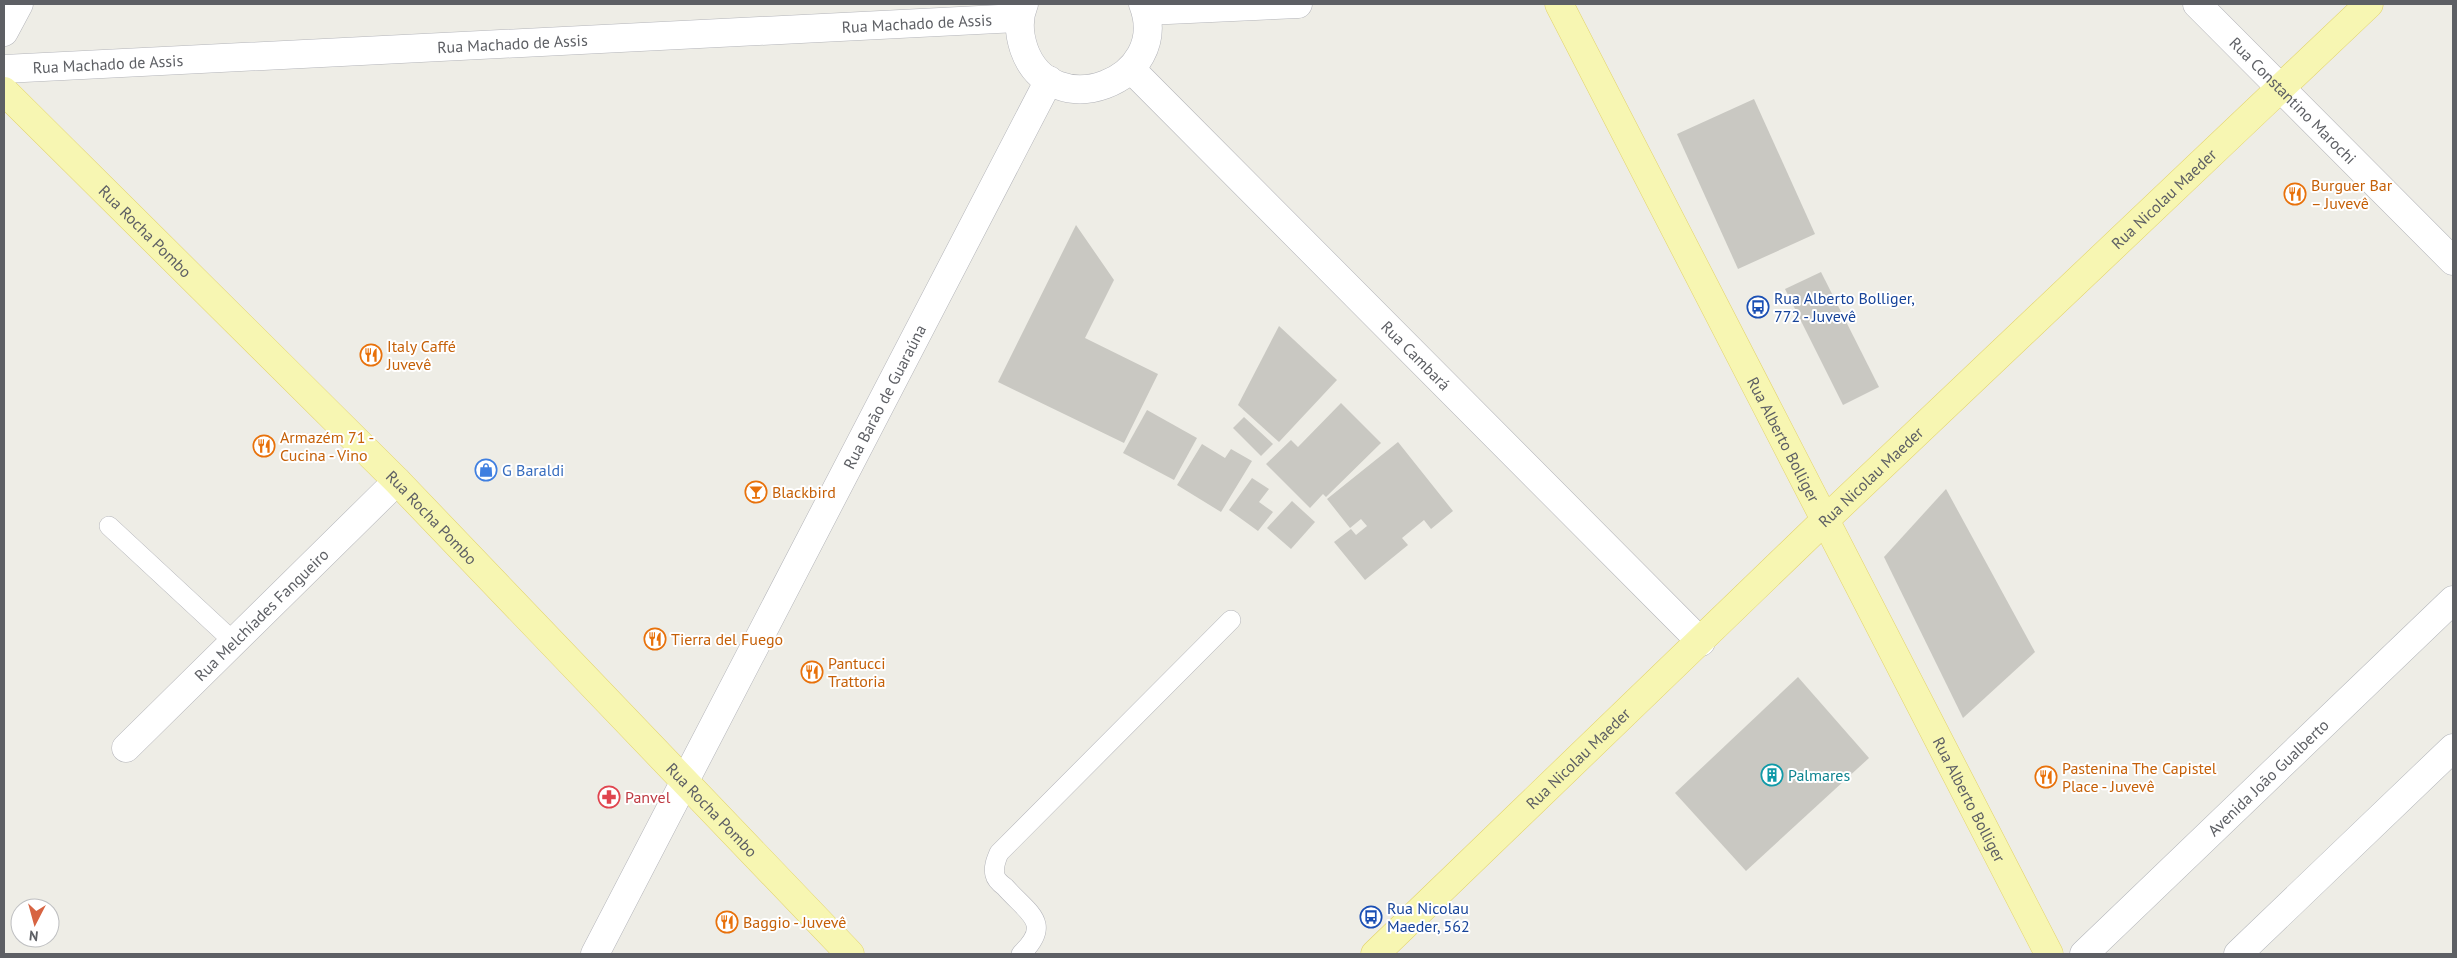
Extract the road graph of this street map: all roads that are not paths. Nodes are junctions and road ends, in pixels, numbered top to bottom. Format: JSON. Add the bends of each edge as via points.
{"nodes":[{"id":1,"x":19,"y":4,"type":"edge"},
{"id":2,"x":1298,"y":4,"type":"edge"},
{"id":3,"x":1559,"y":4,"type":"edge"},
{"id":4,"x":2197,"y":4,"type":"edge"},
{"id":5,"x":2369,"y":4,"type":"edge"},
{"id":6,"x":1144,"y":8,"type":"edge"},
{"id":7,"x":1021,"y":11,"type":"edge"},
{"id":8,"x":4,"y":32,"type":"edge"},
{"id":9,"x":4,"y":69,"type":"edge"},
{"id":10,"x":1131,"y":69,"type":"junction"},
{"id":11,"x":1048,"y":80,"type":"junction"},
{"id":12,"x":2281,"y":88,"type":"junction"},
{"id":13,"x":4,"y":91,"type":"edge"},
{"id":14,"x":2453,"y":261,"type":"edge"},
{"id":15,"x":397,"y":481,"type":"junction"},
{"id":16,"x":1824,"y":521,"type":"junction"},
{"id":17,"x":109,"y":526,"type":"dead end"},
{"id":18,"x":2453,"y":600,"type":"edge"},
{"id":19,"x":1231,"y":620,"type":"dead end"},
{"id":20,"x":234,"y":642,"type":"junction"},
{"id":21,"x":1701,"y":642,"type":"junction"},
{"id":22,"x":126,"y":748,"type":"dead end"},
{"id":23,"x":2453,"y":748,"type":"edge"},
{"id":24,"x":684,"y":783,"type":"junction"},
{"id":25,"x":595,"y":954,"type":"edge"},
{"id":26,"x":850,"y":954,"type":"edge"},
{"id":27,"x":1021,"y":954,"type":"edge"},
{"id":28,"x":1375,"y":954,"type":"edge"},
{"id":29,"x":2050,"y":954,"type":"edge"},
{"id":30,"x":2084,"y":954,"type":"edge"},
{"id":31,"x":2238,"y":954,"type":"edge"}],
"edges":[{"from":1,"to":8,"type":"street"},
{"from":2,"to":6,"type":"street"},
{"from":3,"to":16,"type":"main road","name":"Rua Alberto Bolliger"},
{"from":4,"to":12,"type":"street","name":"Rua Constantino Marochi"},
{"from":5,"to":12,"type":"main road","name":"Rua Nicolau Maeder"},
{"from":6,"to":10,"type":"street","via":[[1147,35]]},
{"from":7,"to":9,"type":"street","name":"Rua Machado de Assis"},
{"from":7,"to":11,"type":"street","via":[[1020,38],[1026,55]]},
{"from":10,"to":11,"type":"street","via":[[1100,88],[1082,90]]},
{"from":10,"to":21,"type":"street","name":"Rua Cambará"},
{"from":11,"to":24,"type":"street","name":"Rua Barão de Guaraúna"},
{"from":12,"to":14,"type":"street","name":"Rua Constantino Marochi"},
{"from":12,"to":16,"type":"main road","name":"Rua Nicolau Maeder"},
{"from":13,"to":15,"type":"main road","name":"Rua Rocha Pombo"},
{"from":15,"to":20,"type":"street","name":"Rua Melchíades Fangueiro"},
{"from":15,"to":24,"type":"main road","name":"Rua Rocha Pombo"},
{"from":16,"to":21,"type":"main road","name":"Rua Nicolau Maeder"},
{"from":16,"to":29,"type":"main road","name":"Rua Alberto Bolliger"},
{"from":17,"to":20,"type":"lane"},
{"from":18,"to":30,"type":"street","name":"Avenida João Gualberto"},
{"from":19,"to":27,"type":"lane","via":[[999,853],[994,865],[995,877],[1035,921],[1038,931],[1034,942]]},
{"from":20,"to":22,"type":"street","name":"Rua Melchíades Fangueiro"},
{"from":21,"to":28,"type":"main road","name":"Rua Nicolau Maeder"},
{"from":23,"to":31,"type":"street"},
{"from":24,"to":25,"type":"street","name":"Rua Barão de Guaraúna"},
{"from":24,"to":26,"type":"main road","name":"Rua Rocha Pombo"}]}
